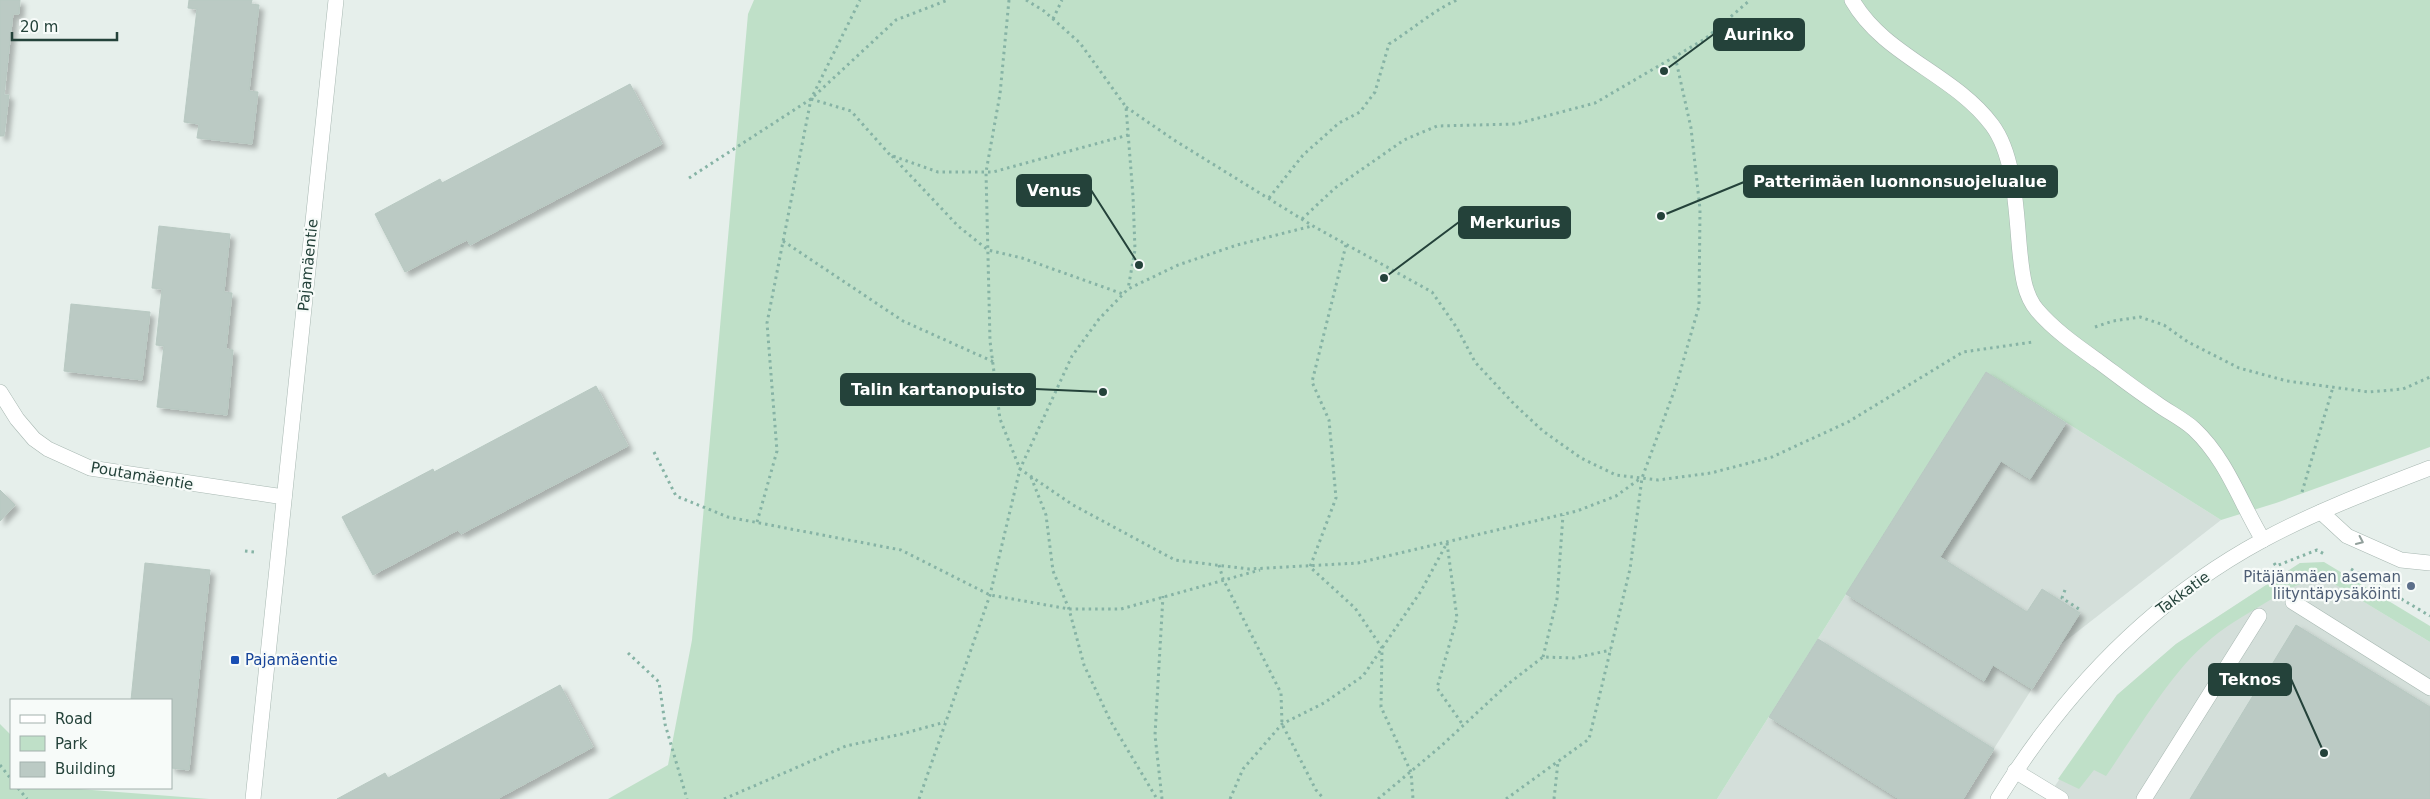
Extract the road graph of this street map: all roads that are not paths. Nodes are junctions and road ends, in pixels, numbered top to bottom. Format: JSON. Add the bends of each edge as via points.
{"nodes":[{"id":1,"x":336,"y":0,"type":"edge"},
{"id":2,"x":1852,"y":0,"type":"edge"},
{"id":3,"x":0,"y":392,"type":"edge"},
{"id":4,"x":2430,"y":468,"type":"edge"},
{"id":5,"x":284,"y":497,"type":"junction"},
{"id":6,"x":2321,"y":512,"type":"junction"},
{"id":7,"x":2263,"y":540,"type":"junction"},
{"id":8,"x":2430,"y":563,"type":"edge"},
{"id":9,"x":2293,"y":602,"type":"dead end"},
{"id":10,"x":2259,"y":616,"type":"dead end"},
{"id":11,"x":2430,"y":688,"type":"edge"},
{"id":12,"x":2015,"y":771,"type":"junction"},
{"id":13,"x":253,"y":799,"type":"edge"},
{"id":14,"x":1998,"y":799,"type":"edge"},
{"id":15,"x":2062,"y":799,"type":"edge"},
{"id":16,"x":2144,"y":799,"type":"edge"}],
"edges":[{"from":1,"to":5,"type":"street","name":"Pajamäentie"},
{"from":2,"to":7,"type":"street","via":[[1859,12],[1891,43],[1960,91],[1993,126],[2004,148],[2012,183],[2023,280],[2036,309],[2066,338],[2192,427],[2228,470]]},
{"from":3,"to":5,"type":"street","name":"Poutamäentie","via":[[34,439],[90,468]]},
{"from":4,"to":6,"type":"street","name":"Takkatie"},
{"from":5,"to":13,"type":"street","name":"Pajamäentie"},
{"from":6,"to":7,"type":"street","name":"Takkatie"},
{"from":6,"to":8,"type":"street","one_way":true,"via":[[2347,536],[2401,560]]},
{"from":7,"to":12,"type":"street","name":"Takkatie","via":[[2159,610],[2108,655]]},
{"from":9,"to":11,"type":"street"},
{"from":10,"to":16,"type":"street"},
{"from":12,"to":14,"type":"street","name":"Takkatie"},
{"from":12,"to":15,"type":"street"}]}
